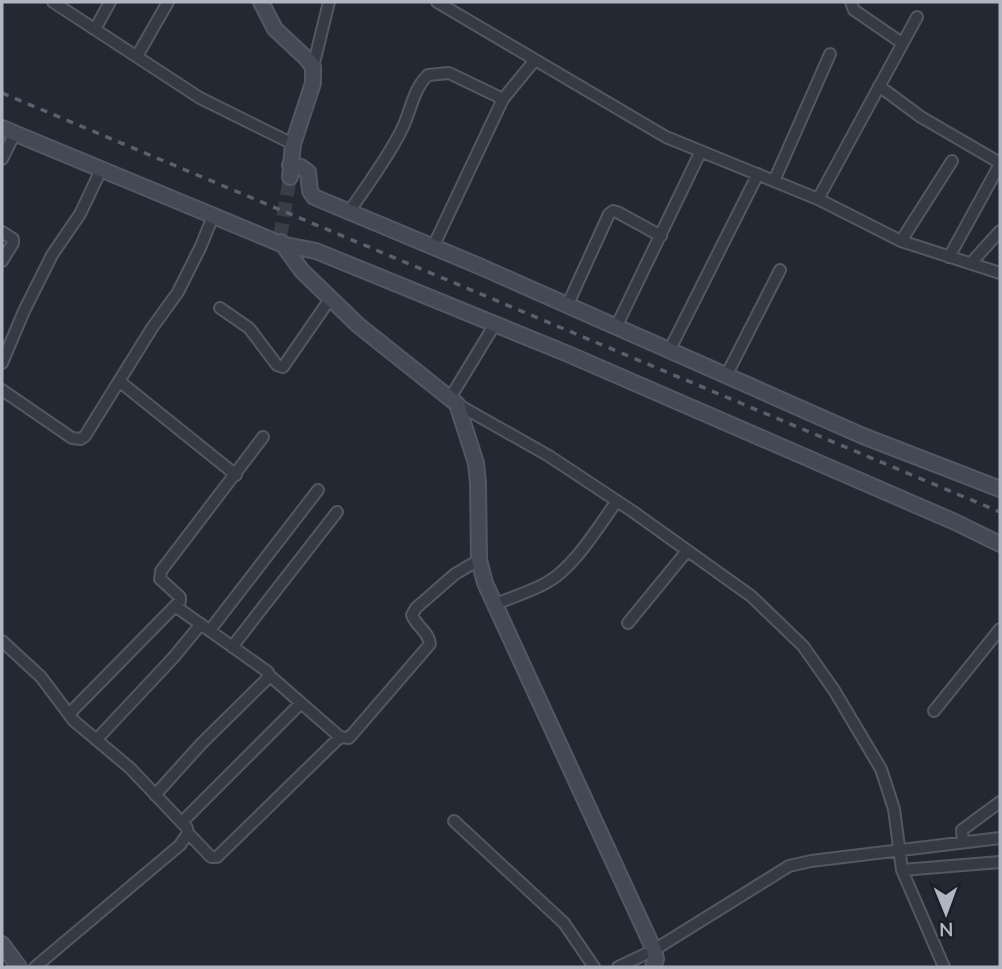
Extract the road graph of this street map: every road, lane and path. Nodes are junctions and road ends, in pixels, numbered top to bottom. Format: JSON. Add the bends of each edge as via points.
{"nodes":[{"id":1,"x":53,"y":2,"type":"edge"},
{"id":2,"x":110,"y":2,"type":"edge"},
{"id":3,"x":169,"y":2,"type":"edge"},
{"id":4,"x":261,"y":2,"type":"edge"},
{"id":5,"x":329,"y":2,"type":"edge"},
{"id":6,"x":437,"y":2,"type":"edge"},
{"id":7,"x":851,"y":2,"type":"edge"},
{"id":8,"x":917,"y":17,"type":"dead end"},
{"id":9,"x":95,"y":29,"type":"junction"},
{"id":10,"x":902,"y":43,"type":"junction"},
{"id":11,"x":830,"y":54,"type":"dead end"},
{"id":12,"x":137,"y":56,"type":"junction"},
{"id":13,"x":535,"y":60,"type":"junction"},
{"id":14,"x":313,"y":67,"type":"junction"},
{"id":15,"x":879,"y":86,"type":"junction"},
{"id":16,"x":503,"y":99,"type":"junction"},
{"id":17,"x":8,"y":130,"type":"edge"},
{"id":18,"x":293,"y":144,"type":"junction"},
{"id":19,"x":700,"y":153,"type":"junction"},
{"id":20,"x":2,"y":159,"type":"edge"},
{"id":21,"x":952,"y":161,"type":"dead end"},
{"id":22,"x":1000,"y":164,"type":"edge"},
{"id":23,"x":101,"y":170,"type":"junction"},
{"id":24,"x":758,"y":174,"type":"junction"},
{"id":25,"x":774,"y":181,"type":"junction"},
{"id":26,"x":818,"y":199,"type":"junction"},
{"id":27,"x":349,"y":212,"type":"junction"},
{"id":28,"x":213,"y":216,"type":"junction"},
{"id":29,"x":1000,"y":231,"type":"edge"},
{"id":30,"x":2,"y":232,"type":"edge"},
{"id":31,"x":661,"y":236,"type":"junction"},
{"id":32,"x":281,"y":241,"type":"junction"},
{"id":33,"x":901,"y":241,"type":"junction"},
{"id":34,"x":433,"y":247,"type":"junction"},
{"id":35,"x":949,"y":257,"type":"junction"},
{"id":36,"x":2,"y":261,"type":"edge"},
{"id":37,"x":971,"y":263,"type":"junction"},
{"id":38,"x":780,"y":270,"type":"dead end"},
{"id":39,"x":1000,"y":273,"type":"edge"},
{"id":40,"x":330,"y":299,"type":"junction"},
{"id":41,"x":567,"y":306,"type":"junction"},
{"id":42,"x":220,"y":308,"type":"dead end"},
{"id":43,"x":495,"y":324,"type":"junction"},
{"id":44,"x":616,"y":327,"type":"junction"},
{"id":45,"x":669,"y":351,"type":"junction"},
{"id":46,"x":2,"y":363,"type":"edge"},
{"id":47,"x":726,"y":376,"type":"junction"},
{"id":48,"x":119,"y":381,"type":"junction"},
{"id":49,"x":2,"y":390,"type":"edge"},
{"id":50,"x":453,"y":401,"type":"junction"},
{"id":51,"x":263,"y":437,"type":"dead end"},
{"id":52,"x":236,"y":475,"type":"junction"},
{"id":53,"x":1000,"y":489,"type":"edge"},
{"id":54,"x":318,"y":490,"type":"dead end"},
{"id":55,"x":617,"y":501,"type":"junction"},
{"id":56,"x":337,"y":512,"type":"dead end"},
{"id":57,"x":1000,"y":544,"type":"edge"},
{"id":58,"x":687,"y":551,"type":"junction"},
{"id":59,"x":479,"y":560,"type":"junction"},
{"id":60,"x":496,"y":604,"type":"junction"},
{"id":61,"x":175,"y":606,"type":"junction"},
{"id":62,"x":628,"y":623,"type":"dead end"},
{"id":63,"x":206,"y":627,"type":"junction"},
{"id":64,"x":1000,"y":629,"type":"edge"},
{"id":65,"x":2,"y":641,"type":"edge"},
{"id":66,"x":232,"y":647,"type":"junction"},
{"id":67,"x":269,"y":675,"type":"junction"},
{"id":68,"x":301,"y":703,"type":"junction"},
{"id":69,"x":934,"y":711,"type":"dead end"},
{"id":70,"x":69,"y":714,"type":"junction"},
{"id":71,"x":341,"y":737,"type":"junction"},
{"id":72,"x":97,"y":739,"type":"junction"},
{"id":73,"x":155,"y":795,"type":"junction"},
{"id":74,"x":1000,"y":802,"type":"edge"},
{"id":75,"x":454,"y":821,"type":"dead end"},
{"id":76,"x":182,"y":822,"type":"junction"},
{"id":77,"x":188,"y":833,"type":"junction"},
{"id":78,"x":1000,"y":838,"type":"edge"},
{"id":79,"x":962,"y":842,"type":"junction"},
{"id":80,"x":898,"y":850,"type":"junction"},
{"id":81,"x":1000,"y":862,"type":"edge"},
{"id":82,"x":902,"y":870,"type":"junction"},
{"id":83,"x":2,"y":944,"type":"edge"},
{"id":84,"x":654,"y":950,"type":"junction"},
{"id":85,"x":19,"y":967,"type":"edge"},
{"id":86,"x":35,"y":967,"type":"edge"},
{"id":87,"x":594,"y":967,"type":"edge"},
{"id":88,"x":618,"y":967,"type":"edge"},
{"id":89,"x":653,"y":967,"type":"edge"},
{"id":90,"x":944,"y":967,"type":"edge"}],
"edges":[{"from":1,"to":9,"type":"street"},
{"from":2,"to":9,"type":"street"},
{"from":3,"to":12,"type":"street"},
{"from":4,"to":14,"type":"street","via":[[275,29]]},
{"from":5,"to":14,"type":"street"},
{"from":6,"to":13,"type":"street"},
{"from":7,"to":10,"type":"street","via":[[854,10]]},
{"from":8,"to":10,"type":"street"},
{"from":9,"to":12,"type":"street"},
{"from":10,"to":15,"type":"street"},
{"from":11,"to":25,"type":"street"},
{"from":12,"to":18,"type":"street","via":[[200,98]]},
{"from":13,"to":16,"type":"street"},
{"from":13,"to":19,"type":"street"},
{"from":14,"to":18,"type":"street","via":[[313,83]]},
{"from":15,"to":22,"type":"street"},
{"from":15,"to":26,"type":"street"},
{"from":16,"to":27,"type":"street","via":[[449,73],[428,75],[401,130]]},
{"from":16,"to":34,"type":"street"},
{"from":17,"to":20,"type":"street"},
{"from":17,"to":23,"type":"street"},
{"from":18,"to":27,"type":"street","via":[[290,171],[301,167],[308,173],[314,197]]},
{"from":19,"to":24,"type":"street"},
{"from":19,"to":31,"type":"street"},
{"from":21,"to":33,"type":"street"},
{"from":22,"to":35,"type":"street"},
{"from":23,"to":28,"type":"street"},
{"from":23,"to":46,"type":"street","via":[[80,214],[52,256]]},
{"from":24,"to":25,"type":"street"},
{"from":24,"to":45,"type":"street"},
{"from":25,"to":26,"type":"street"},
{"from":26,"to":33,"type":"street"},
{"from":27,"to":34,"type":"street"},
{"from":28,"to":32,"type":"street"},
{"from":28,"to":48,"type":"street","via":[[178,292]]},
{"from":29,"to":37,"type":"street"},
{"from":30,"to":36,"type":"street","via":[[13,243]]},
{"from":31,"to":41,"type":"street","via":[[613,211]]},
{"from":31,"to":44,"type":"street"},
{"from":32,"to":40,"type":"street"},
{"from":32,"to":43,"type":"street"},
{"from":33,"to":35,"type":"street"},
{"from":34,"to":41,"type":"street"},
{"from":35,"to":37,"type":"street"},
{"from":37,"to":39,"type":"street"},
{"from":38,"to":47,"type":"street"},
{"from":40,"to":42,"type":"street","via":[[283,367],[250,328]]},
{"from":40,"to":50,"type":"street"},
{"from":41,"to":44,"type":"street"},
{"from":43,"to":50,"type":"street"},
{"from":43,"to":57,"type":"street"},
{"from":44,"to":45,"type":"street"},
{"from":45,"to":47,"type":"street"},
{"from":47,"to":53,"type":"street"},
{"from":48,"to":49,"type":"street","via":[[81,439],[52,427]]},
{"from":48,"to":52,"type":"street"},
{"from":50,"to":55,"type":"street"},
{"from":50,"to":59,"type":"street","via":[[476,463]]},
{"from":51,"to":52,"type":"street"},
{"from":52,"to":61,"type":"street","via":[[161,571],[160,579],[180,597]]},
{"from":54,"to":63,"type":"street"},
{"from":55,"to":58,"type":"street"},
{"from":55,"to":60,"type":"street","via":[[557,576]]},
{"from":56,"to":66,"type":"street"},
{"from":58,"to":62,"type":"street"},
{"from":58,"to":80,"type":"street","via":[[751,596],[813,659],[881,769],[894,810]]},
{"from":59,"to":60,"type":"street"},
{"from":59,"to":71,"type":"street","via":[[416,608],[413,619],[430,645],[352,736]]},
{"from":60,"to":84,"type":"street"},
{"from":61,"to":63,"type":"street"},
{"from":61,"to":70,"type":"street"},
{"from":63,"to":66,"type":"street"},
{"from":63,"to":72,"type":"street"},
{"from":64,"to":69,"type":"street"},
{"from":65,"to":70,"type":"street","via":[[41,677]]},
{"from":66,"to":67,"type":"street"},
{"from":67,"to":68,"type":"street"},
{"from":67,"to":73,"type":"street"},
{"from":68,"to":71,"type":"street"},
{"from":68,"to":76,"type":"street"},
{"from":70,"to":72,"type":"street"},
{"from":71,"to":77,"type":"street","via":[[217,857],[211,857]]},
{"from":72,"to":73,"type":"street"},
{"from":73,"to":76,"type":"street"},
{"from":74,"to":79,"type":"street","via":[[962,830]]},
{"from":75,"to":87,"type":"street","via":[[564,923]]},
{"from":76,"to":77,"type":"street"},
{"from":77,"to":86,"type":"street","via":[[180,845]]},
{"from":78,"to":79,"type":"street"},
{"from":79,"to":80,"type":"street"},
{"from":80,"to":82,"type":"street"},
{"from":80,"to":84,"type":"street","via":[[789,866]]},
{"from":81,"to":82,"type":"street"},
{"from":82,"to":90,"type":"street"},
{"from":83,"to":85,"type":"street"},
{"from":84,"to":88,"type":"street"},
{"from":84,"to":89,"type":"street"}]}
